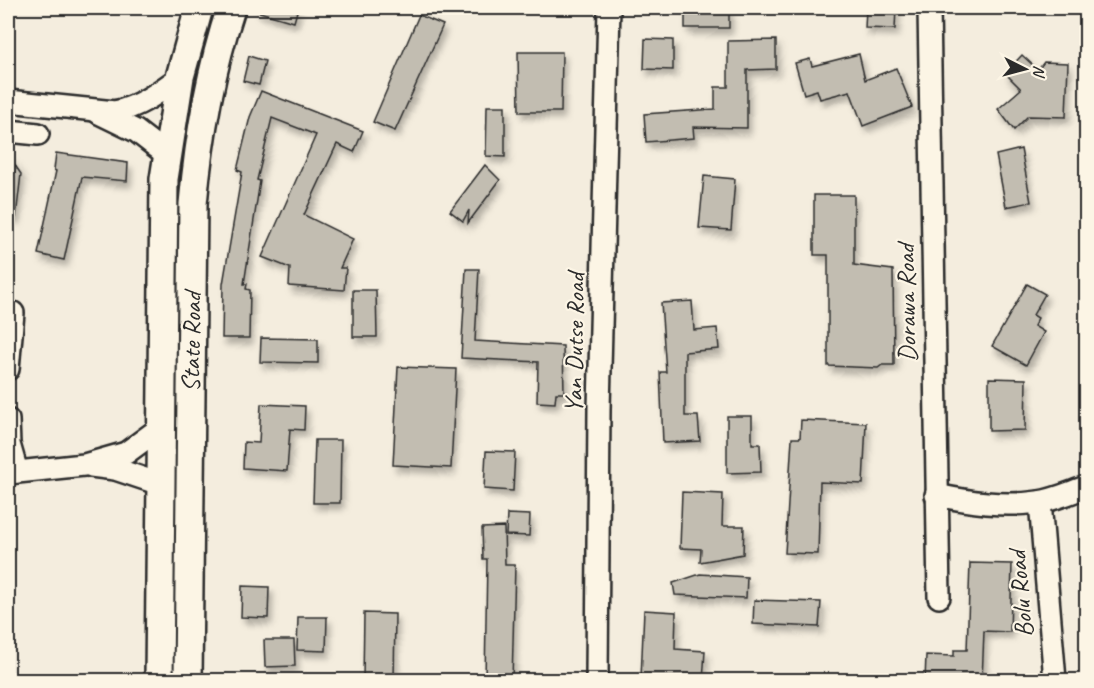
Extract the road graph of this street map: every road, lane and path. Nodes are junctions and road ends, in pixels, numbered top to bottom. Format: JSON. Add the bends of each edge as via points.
{"nodes":[{"id":1,"x":199,"y":8,"type":"edge"},
{"id":2,"x":231,"y":8,"type":"edge"},
{"id":3,"x":609,"y":8,"type":"edge"},
{"id":4,"x":928,"y":8,"type":"edge"},
{"id":5,"x":180,"y":77,"type":"junction"},
{"id":6,"x":8,"y":101,"type":"edge"},
{"id":7,"x":95,"y":112,"type":"junction"},
{"id":8,"x":8,"y":131,"type":"edge"},
{"id":9,"x":38,"y":134,"type":"dead end"},
{"id":10,"x":167,"y":155,"type":"junction"},
{"id":11,"x":13,"y":313,"type":"dead end"},
{"id":12,"x":8,"y":369,"type":"edge"},
{"id":13,"x":8,"y":420,"type":"edge"},
{"id":14,"x":160,"y":428,"type":"junction"},
{"id":15,"x":84,"y":465,"type":"junction"},
{"id":16,"x":12,"y":472,"type":"edge"},
{"id":17,"x":160,"y":484,"type":"junction"},
{"id":18,"x":1086,"y":486,"type":"edge"},
{"id":19,"x":936,"y":495,"type":"junction"},
{"id":20,"x":1040,"y":502,"type":"junction"},
{"id":21,"x":939,"y":597,"type":"dead end"},
{"id":22,"x":159,"y":681,"type":"edge"},
{"id":23,"x":188,"y":681,"type":"edge"},
{"id":24,"x":597,"y":681,"type":"edge"},
{"id":25,"x":1055,"y":681,"type":"edge"}],
"edges":[{"from":1,"to":5,"type":"main road","name":"State Road"},
{"from":2,"to":23,"type":"main road","name":"State Road","via":[[208,90],[198,142],[193,204]]},
{"from":3,"to":24,"type":"street","name":"Yan Dutse Road"},
{"from":4,"to":19,"type":"street","name":"Dorawa Road"},
{"from":5,"to":7,"type":"street","via":[[133,108]]},
{"from":5,"to":10,"type":"main road","name":"State Road"},
{"from":6,"to":7,"type":"street"},
{"from":7,"to":10,"type":"street","via":[[136,131]]},
{"from":8,"to":9,"type":"street"},
{"from":10,"to":14,"type":"main road","name":"State Road","via":[[162,227]]},
{"from":11,"to":12,"type":"street"},
{"from":13,"to":16,"type":"street"},
{"from":14,"to":15,"type":"street","via":[[126,453]]},
{"from":14,"to":17,"type":"main road","name":"State Road"},
{"from":15,"to":16,"type":"street"},
{"from":15,"to":17,"type":"street","via":[[115,469]]},
{"from":17,"to":22,"type":"main road","name":"State Road"},
{"from":18,"to":20,"type":"street"},
{"from":19,"to":20,"type":"street","via":[[985,504]]},
{"from":19,"to":21,"type":"street","name":"Dorawa Road"},
{"from":20,"to":25,"type":"street","name":"Bolu Road"}]}
